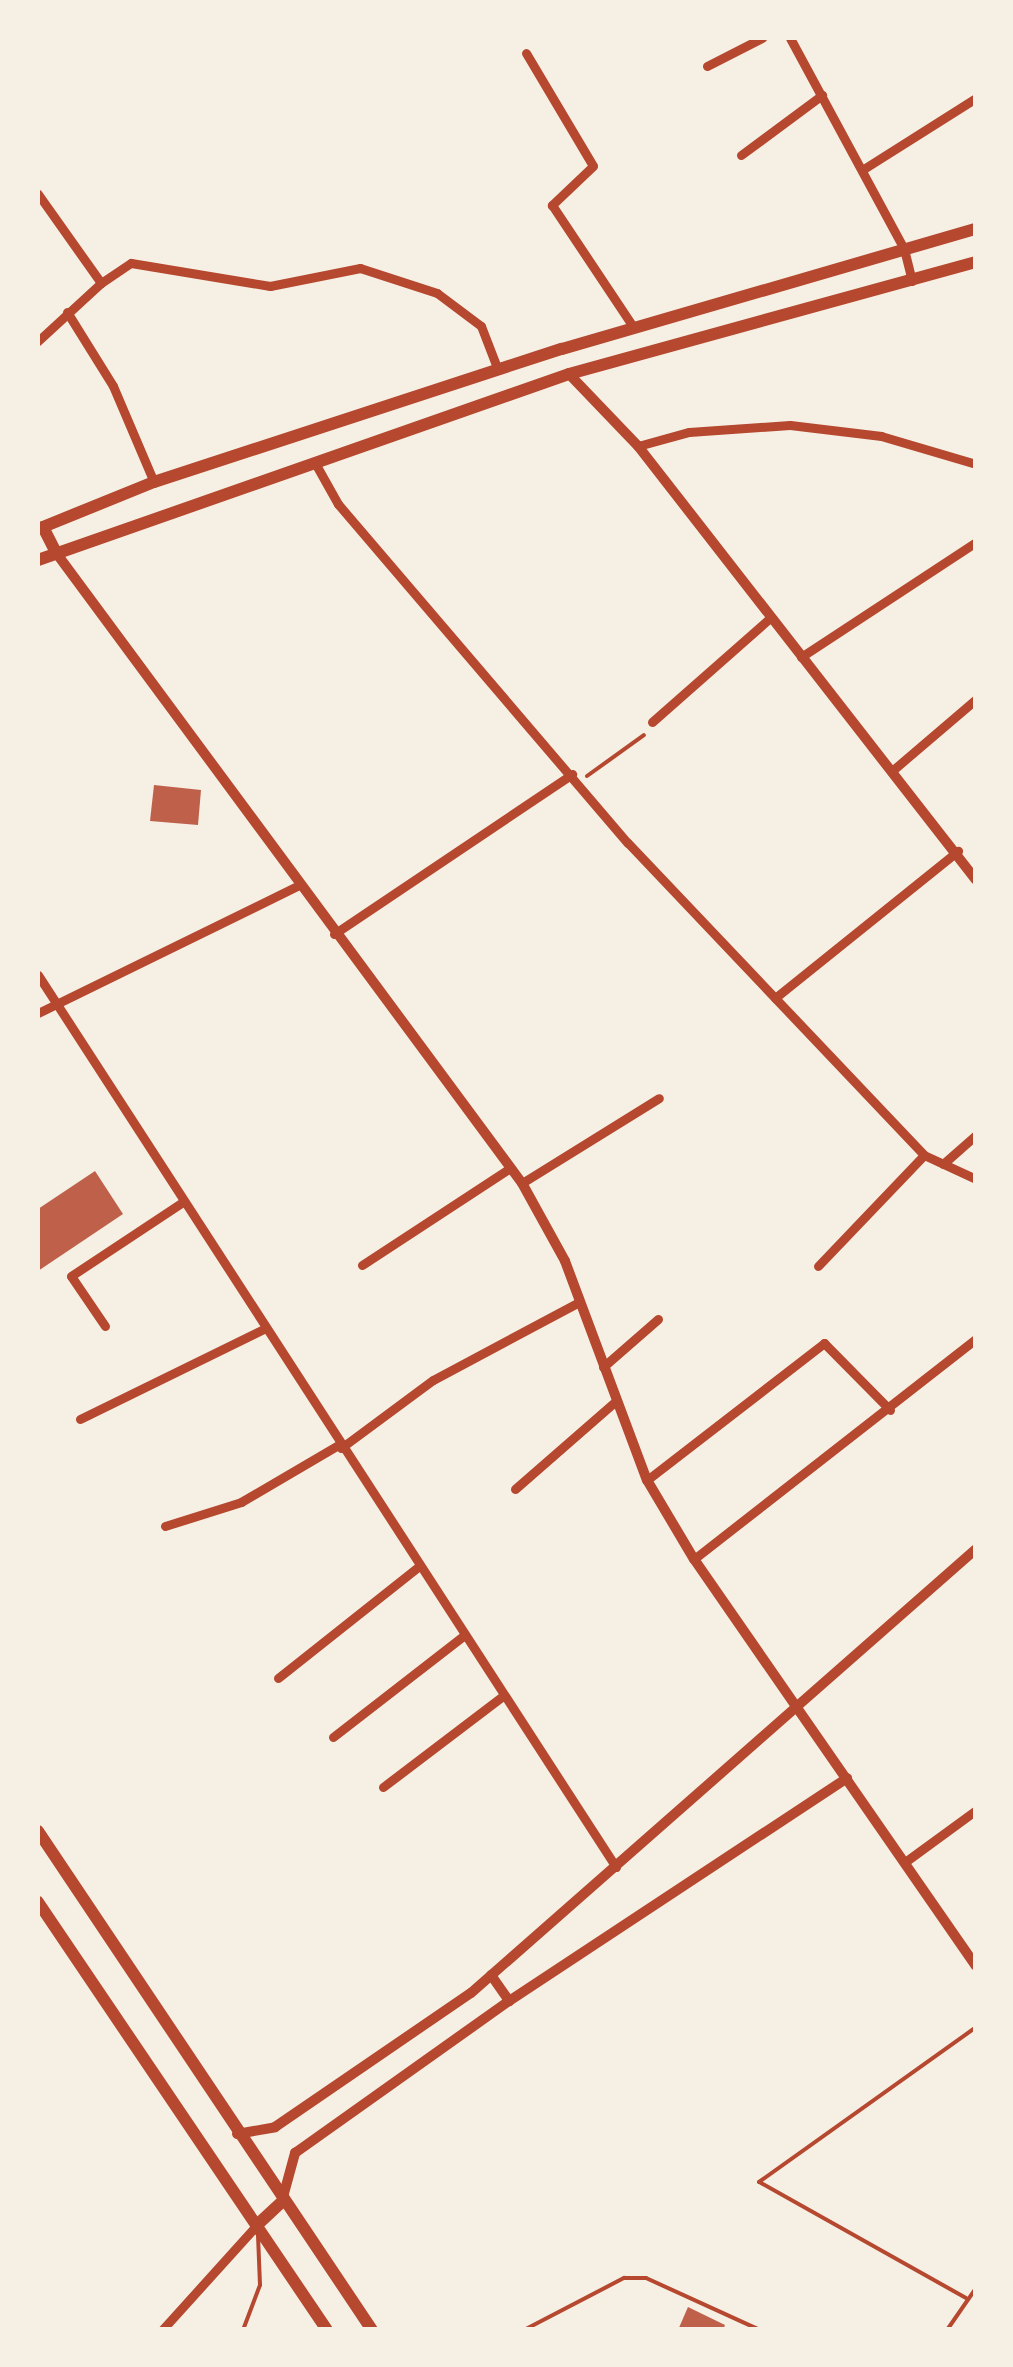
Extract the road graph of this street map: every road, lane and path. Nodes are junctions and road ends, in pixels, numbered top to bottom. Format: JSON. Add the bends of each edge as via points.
{"nodes":[{"id":1,"x":762,"y":38,"type":"edge"},
{"id":2,"x":790,"y":38,"type":"edge"},
{"id":3,"x":526,"y":53,"type":"dead end"},
{"id":4,"x":707,"y":66,"type":"dead end"},
{"id":5,"x":822,"y":96,"type":"junction"},
{"id":6,"x":976,"y":98,"type":"edge"},
{"id":7,"x":740,"y":155,"type":"dead end"},
{"id":8,"x":862,"y":170,"type":"junction"},
{"id":9,"x":38,"y":194,"type":"edge"},
{"id":10,"x":976,"y":229,"type":"edge"},
{"id":11,"x":904,"y":249,"type":"junction"},
{"id":12,"x":974,"y":265,"type":"edge"},
{"id":13,"x":912,"y":281,"type":"junction"},
{"id":14,"x":101,"y":282,"type":"junction"},
{"id":15,"x":67,"y":312,"type":"junction"},
{"id":16,"x":634,"y":328,"type":"junction"},
{"id":17,"x":38,"y":340,"type":"edge"},
{"id":18,"x":498,"y":370,"type":"junction"},
{"id":19,"x":569,"y":374,"type":"junction"},
{"id":20,"x":638,"y":446,"type":"junction"},
{"id":21,"x":315,"y":463,"type":"junction"},
{"id":22,"x":976,"y":464,"type":"edge"},
{"id":23,"x":154,"y":482,"type":"junction"},
{"id":24,"x":40,"y":528,"type":"edge"},
{"id":25,"x":976,"y":542,"type":"edge"},
{"id":26,"x":56,"y":554,"type":"junction"},
{"id":27,"x":38,"y":560,"type":"edge"},
{"id":28,"x":770,"y":618,"type":"junction"},
{"id":29,"x":801,"y":656,"type":"junction"},
{"id":30,"x":976,"y":699,"type":"edge"},
{"id":31,"x":652,"y":722,"type":"joint"},
{"id":32,"x":893,"y":770,"type":"junction"},
{"id":33,"x":576,"y":778,"type":"junction"},
{"id":34,"x":958,"y":852,"type":"junction"},
{"id":35,"x":976,"y":880,"type":"edge"},
{"id":36,"x":297,"y":886,"type":"junction"},
{"id":37,"x":334,"y":934,"type":"junction"},
{"id":38,"x":38,"y":975,"type":"edge"},
{"id":39,"x":775,"y":998,"type":"junction"},
{"id":40,"x":54,"y":1002,"type":"junction"},
{"id":41,"x":38,"y":1013,"type":"edge"},
{"id":42,"x":658,"y":1098,"type":"dead end"},
{"id":43,"x":976,"y":1135,"type":"edge"},
{"id":44,"x":924,"y":1156,"type":"junction"},
{"id":45,"x":942,"y":1164,"type":"junction"},
{"id":46,"x":510,"y":1168,"type":"junction"},
{"id":47,"x":976,"y":1180,"type":"edge"},
{"id":48,"x":522,"y":1182,"type":"junction"},
{"id":49,"x":183,"y":1202,"type":"junction"},
{"id":50,"x":362,"y":1265,"type":"dead end"},
{"id":51,"x":818,"y":1266,"type":"dead end"},
{"id":52,"x":577,"y":1303,"type":"junction"},
{"id":53,"x":658,"y":1319,"type":"dead end"},
{"id":54,"x":105,"y":1326,"type":"dead end"},
{"id":55,"x":264,"y":1329,"type":"junction"},
{"id":56,"x":976,"y":1339,"type":"edge"},
{"id":57,"x":603,"y":1367,"type":"junction"},
{"id":58,"x":616,"y":1400,"type":"junction"},
{"id":59,"x":890,"y":1410,"type":"junction"},
{"id":60,"x":80,"y":1419,"type":"dead end"},
{"id":61,"x":340,"y":1446,"type":"junction"},
{"id":62,"x":647,"y":1480,"type":"junction"},
{"id":63,"x":515,"y":1490,"type":"dead end"},
{"id":64,"x":165,"y":1526,"type":"dead end"},
{"id":65,"x":976,"y":1549,"type":"edge"},
{"id":66,"x":694,"y":1560,"type":"junction"},
{"id":67,"x":418,"y":1568,"type":"junction"},
{"id":68,"x":463,"y":1636,"type":"junction"},
{"id":69,"x":278,"y":1678,"type":"dead end"},
{"id":70,"x":503,"y":1696,"type":"junction"},
{"id":71,"x":796,"y":1707,"type":"junction"},
{"id":72,"x":334,"y":1736,"type":"dead end"},
{"id":73,"x":847,"y":1778,"type":"junction"},
{"id":74,"x":383,"y":1787,"type":"dead end"},
{"id":75,"x":976,"y":1810,"type":"edge"},
{"id":76,"x":38,"y":1832,"type":"edge"},
{"id":77,"x":905,"y":1862,"type":"junction"},
{"id":78,"x":616,"y":1866,"type":"junction"},
{"id":79,"x":38,"y":1902,"type":"edge"},
{"id":80,"x":976,"y":1966,"type":"edge"},
{"id":81,"x":492,"y":1975,"type":"junction"},
{"id":82,"x":509,"y":2000,"type":"junction"},
{"id":83,"x":976,"y":2027,"type":"edge"},
{"id":84,"x":237,"y":2134,"type":"junction"},
{"id":85,"x":282,"y":2202,"type":"junction"},
{"id":86,"x":257,"y":2225,"type":"junction"},
{"id":87,"x":976,"y":2288,"type":"edge"},
{"id":88,"x":966,"y":2298,"type":"junction"},
{"id":89,"x":162,"y":2330,"type":"edge"},
{"id":90,"x":243,"y":2330,"type":"edge"},
{"id":91,"x":326,"y":2330,"type":"edge"},
{"id":92,"x":372,"y":2330,"type":"edge"},
{"id":93,"x":524,"y":2330,"type":"edge"},
{"id":94,"x":760,"y":2330,"type":"edge"},
{"id":95,"x":947,"y":2330,"type":"edge"}],
"edges":[{"from":1,"to":4,"type":"street"},
{"from":2,"to":5,"type":"street"},
{"from":3,"to":16,"type":"street","via":[[594,166],[552,205]]},
{"from":5,"to":7,"type":"street"},
{"from":5,"to":8,"type":"street"},
{"from":6,"to":8,"type":"street"},
{"from":8,"to":11,"type":"street"},
{"from":9,"to":14,"type":"street"},
{"from":10,"to":11,"type":"main road"},
{"from":11,"to":13,"type":"street"},
{"from":11,"to":16,"type":"main road"},
{"from":12,"to":13,"type":"main road"},
{"from":13,"to":19,"type":"main road"},
{"from":14,"to":15,"type":"street"},
{"from":14,"to":18,"type":"street","via":[[131,263],[270,286],[360,268],[437,292],[481,326]]},
{"from":15,"to":17,"type":"street"},
{"from":15,"to":23,"type":"street","via":[[113,386]]},
{"from":16,"to":18,"type":"main road"},
{"from":18,"to":23,"type":"main road"},
{"from":19,"to":20,"type":"street"},
{"from":19,"to":21,"type":"main road"},
{"from":20,"to":22,"type":"street","via":[[689,432],[790,425],[881,436]]},
{"from":20,"to":28,"type":"street"},
{"from":21,"to":26,"type":"main road"},
{"from":21,"to":33,"type":"street","via":[[338,504]]},
{"from":23,"to":24,"type":"main road"},
{"from":24,"to":26,"type":"main road"},
{"from":25,"to":29,"type":"street"},
{"from":26,"to":27,"type":"main road"},
{"from":26,"to":36,"type":"street"},
{"from":28,"to":29,"type":"street"},
{"from":28,"to":31,"type":"street"},
{"from":29,"to":32,"type":"street"},
{"from":30,"to":32,"type":"street"},
{"from":31,"to":33,"type":"path","via":[[647,733]]},
{"from":32,"to":34,"type":"street"},
{"from":33,"to":37,"type":"street"},
{"from":33,"to":39,"type":"street"},
{"from":34,"to":35,"type":"street"},
{"from":34,"to":39,"type":"street"},
{"from":36,"to":37,"type":"street"},
{"from":36,"to":40,"type":"street"},
{"from":37,"to":46,"type":"street"},
{"from":38,"to":40,"type":"street"},
{"from":39,"to":44,"type":"street"},
{"from":40,"to":41,"type":"street"},
{"from":40,"to":49,"type":"street"},
{"from":42,"to":48,"type":"street"},
{"from":43,"to":45,"type":"street"},
{"from":44,"to":45,"type":"street"},
{"from":44,"to":51,"type":"street"},
{"from":45,"to":47,"type":"street"},
{"from":46,"to":48,"type":"street"},
{"from":46,"to":50,"type":"street"},
{"from":48,"to":52,"type":"street","via":[[564,1262]]},
{"from":49,"to":54,"type":"street","via":[[71,1276]]},
{"from":49,"to":55,"type":"street"},
{"from":52,"to":57,"type":"street"},
{"from":52,"to":61,"type":"street","via":[[433,1380]]},
{"from":53,"to":57,"type":"street"},
{"from":55,"to":60,"type":"street"},
{"from":55,"to":61,"type":"street"},
{"from":56,"to":59,"type":"street"},
{"from":57,"to":58,"type":"street"},
{"from":58,"to":62,"type":"street"},
{"from":58,"to":63,"type":"street"},
{"from":59,"to":62,"type":"street","via":[[824,1343]]},
{"from":59,"to":66,"type":"street"},
{"from":61,"to":64,"type":"street","via":[[240,1502]]},
{"from":61,"to":67,"type":"street"},
{"from":62,"to":66,"type":"street"},
{"from":65,"to":71,"type":"street"},
{"from":66,"to":71,"type":"street"},
{"from":67,"to":68,"type":"street"},
{"from":67,"to":69,"type":"street"},
{"from":68,"to":70,"type":"street"},
{"from":68,"to":72,"type":"street"},
{"from":70,"to":74,"type":"street"},
{"from":70,"to":78,"type":"street"},
{"from":71,"to":73,"type":"street"},
{"from":71,"to":78,"type":"street"},
{"from":73,"to":77,"type":"street"},
{"from":73,"to":82,"type":"street"},
{"from":75,"to":77,"type":"street"},
{"from":76,"to":84,"type":"main road"},
{"from":77,"to":80,"type":"street"},
{"from":78,"to":81,"type":"street"},
{"from":79,"to":86,"type":"main road"},
{"from":81,"to":82,"type":"street"},
{"from":81,"to":84,"type":"street","via":[[275,2127]]},
{"from":82,"to":85,"type":"street","via":[[295,2152]]},
{"from":83,"to":88,"type":"lane","via":[[759,2182]]},
{"from":84,"to":85,"type":"main road"},
{"from":85,"to":86,"type":"main road"},
{"from":85,"to":92,"type":"main road"},
{"from":86,"to":89,"type":"street"},
{"from":86,"to":90,"type":"lane","via":[[260,2284]]},
{"from":86,"to":91,"type":"main road"},
{"from":87,"to":88,"type":"lane"},
{"from":88,"to":95,"type":"lane"},
{"from":93,"to":94,"type":"lane","via":[[624,2278],[646,2278]]}]}
